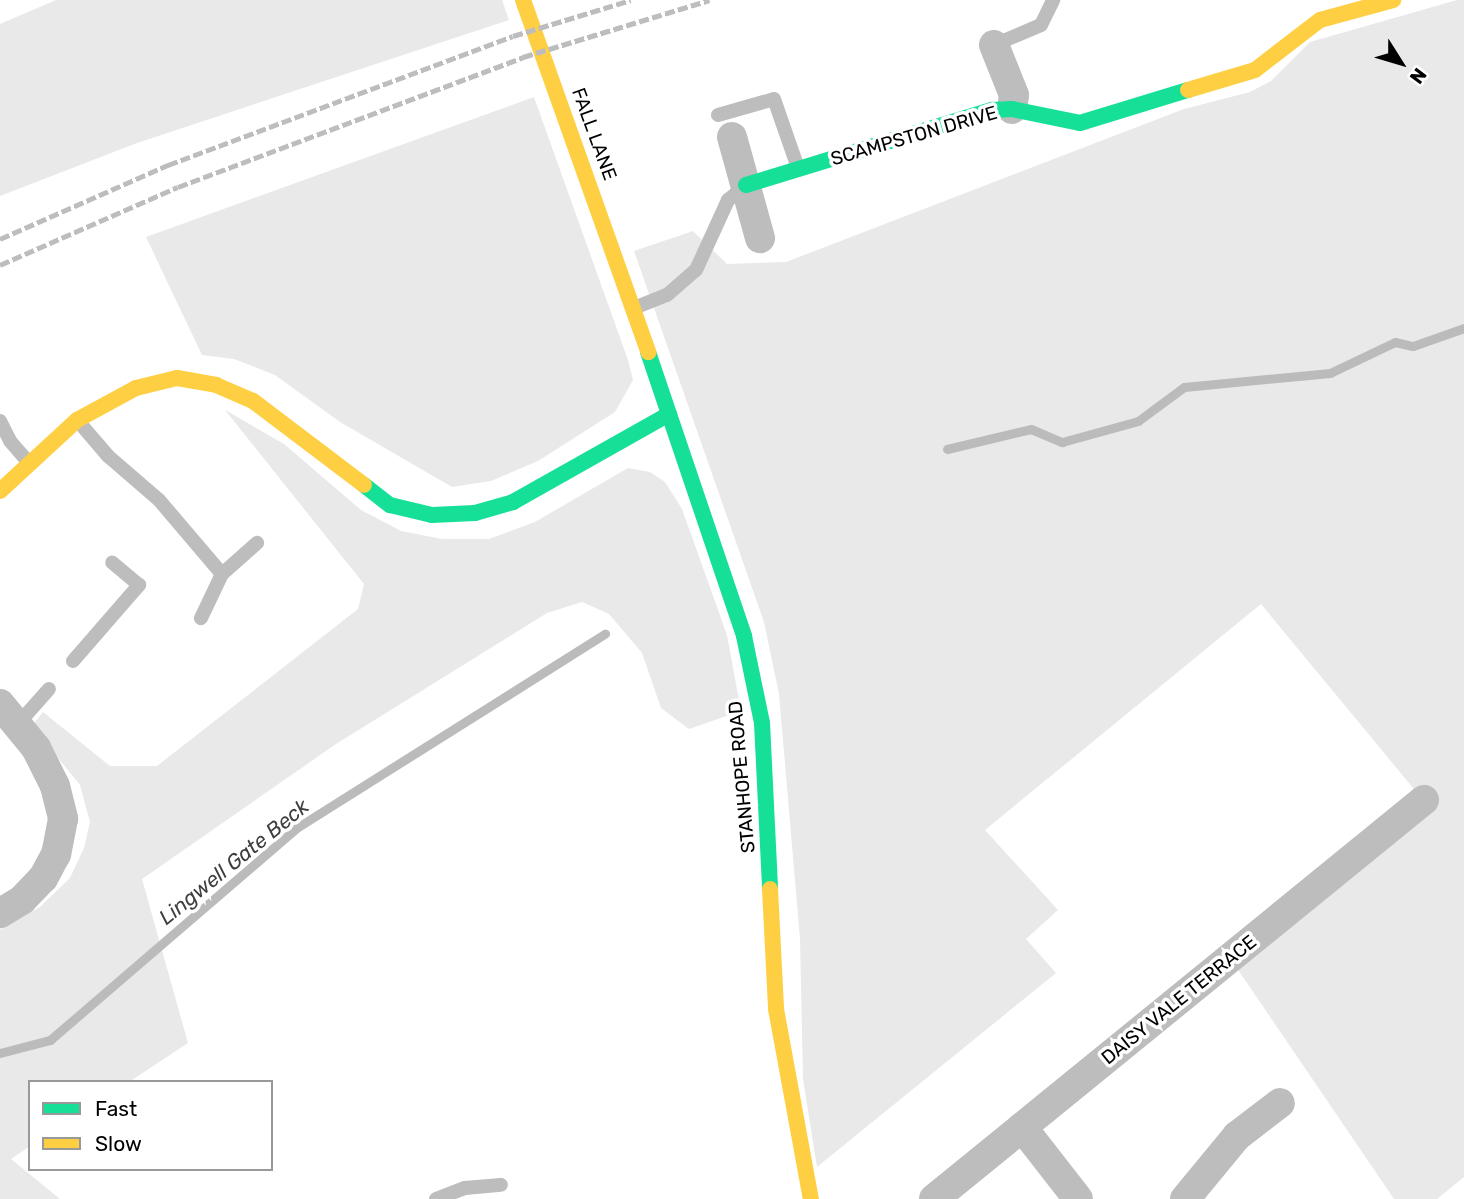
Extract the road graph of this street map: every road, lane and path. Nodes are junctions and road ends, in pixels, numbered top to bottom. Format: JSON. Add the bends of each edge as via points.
{"nodes":[{"id":1,"x":523,"y":0,"type":"edge"},
{"id":2,"x":1053,"y":0,"type":"edge"},
{"id":3,"x":1393,"y":0,"type":"edge"},
{"id":4,"x":994,"y":45,"type":"joint"},
{"id":5,"x":1012,"y":109,"type":"junction"},
{"id":6,"x":725,"y":126,"type":"joint"},
{"id":7,"x":798,"y":169,"type":"junction"},
{"id":8,"x":746,"y":185,"type":"junction"},
{"id":9,"x":760,"y":238,"type":"dead end"},
{"id":10,"x":625,"y":283,"type":"joint"},
{"id":11,"x":634,"y":308,"type":"junction"},
{"id":12,"x":669,"y":414,"type":"junction"},
{"id":13,"x":77,"y":420,"type":"junction"},
{"id":14,"x":0,"y":421,"type":"edge"},
{"id":15,"x":28,"y":461,"type":"junction"},
{"id":16,"x":0,"y":491,"type":"edge"},
{"id":17,"x":257,"y":543,"type":"dead end"},
{"id":18,"x":112,"y":562,"type":"dead end"},
{"id":19,"x":222,"y":574,"type":"junction"},
{"id":20,"x":201,"y":618,"type":"dead end"},
{"id":21,"x":73,"y":661,"type":"dead end"},
{"id":22,"x":49,"y":689,"type":"dead end"},
{"id":23,"x":8,"y":714,"type":"edge"},
{"id":24,"x":1424,"y":800,"type":"dead end"},
{"id":25,"x":0,"y":913,"type":"edge"},
{"id":26,"x":1280,"y":1103,"type":"dead end"},
{"id":27,"x":1022,"y":1127,"type":"junction"},
{"id":28,"x":502,"y":1185,"type":"dead end"},
{"id":29,"x":436,"y":1199,"type":"edge"},
{"id":30,"x":811,"y":1199,"type":"edge"},
{"id":31,"x":934,"y":1199,"type":"edge"},
{"id":32,"x":1078,"y":1199,"type":"edge"},
{"id":33,"x":1185,"y":1199,"type":"edge"}],
"edges":[{"from":1,"to":10,"type":"street","name":"FALL LANE"},
{"from":2,"to":4,"type":"lane","via":[[1041,25]]},
{"from":3,"to":5,"type":"street","name":"SCAMPSTON DRIVE","via":[[1320,20],[1255,70],[1080,122]]},
{"from":4,"to":5,"type":"street","via":[[1014,95]]},
{"from":5,"to":7,"type":"street","name":"SCAMPSTON DRIVE","via":[[992,110]]},
{"from":6,"to":7,"type":"lane","via":[[774,99]]},
{"from":6,"to":8,"type":"street"},
{"from":7,"to":8,"type":"street","name":"SCAMPSTON DRIVE"},
{"from":8,"to":9,"type":"street"},
{"from":8,"to":11,"type":"lane","via":[[727,201],[696,270],[667,295]]},
{"from":10,"to":11,"type":"street","name":"STANHOPE ROAD"},
{"from":11,"to":12,"type":"street","name":"STANHOPE ROAD"},
{"from":12,"to":13,"type":"street","via":[[513,502],[475,513],[432,515],[390,505],[253,401],[216,385],[177,378],[136,387]]},
{"from":12,"to":30,"type":"street","name":"STANHOPE ROAD","via":[[744,636],[762,723],[776,1009]]},
{"from":13,"to":15,"type":"street"},
{"from":13,"to":19,"type":"lane","via":[[108,456],[159,500]]},
{"from":14,"to":15,"type":"lane"},
{"from":15,"to":16,"type":"street"},
{"from":17,"to":19,"type":"lane"},
{"from":18,"to":21,"type":"lane","via":[[139,585]]},
{"from":19,"to":20,"type":"lane"},
{"from":22,"to":23,"type":"lane"},
{"from":23,"to":25,"type":"street","via":[[36,748],[51,777],[63,819],[56,854],[43,878]]},
{"from":24,"to":27,"type":"street","name":"DAISY VALE TERRACE"},
{"from":26,"to":33,"type":"street","via":[[1237,1136]]},
{"from":27,"to":31,"type":"street","name":"DAISY VALE TERRACE"},
{"from":27,"to":32,"type":"street"},
{"from":28,"to":29,"type":"lane","via":[[465,1188]]}]}
